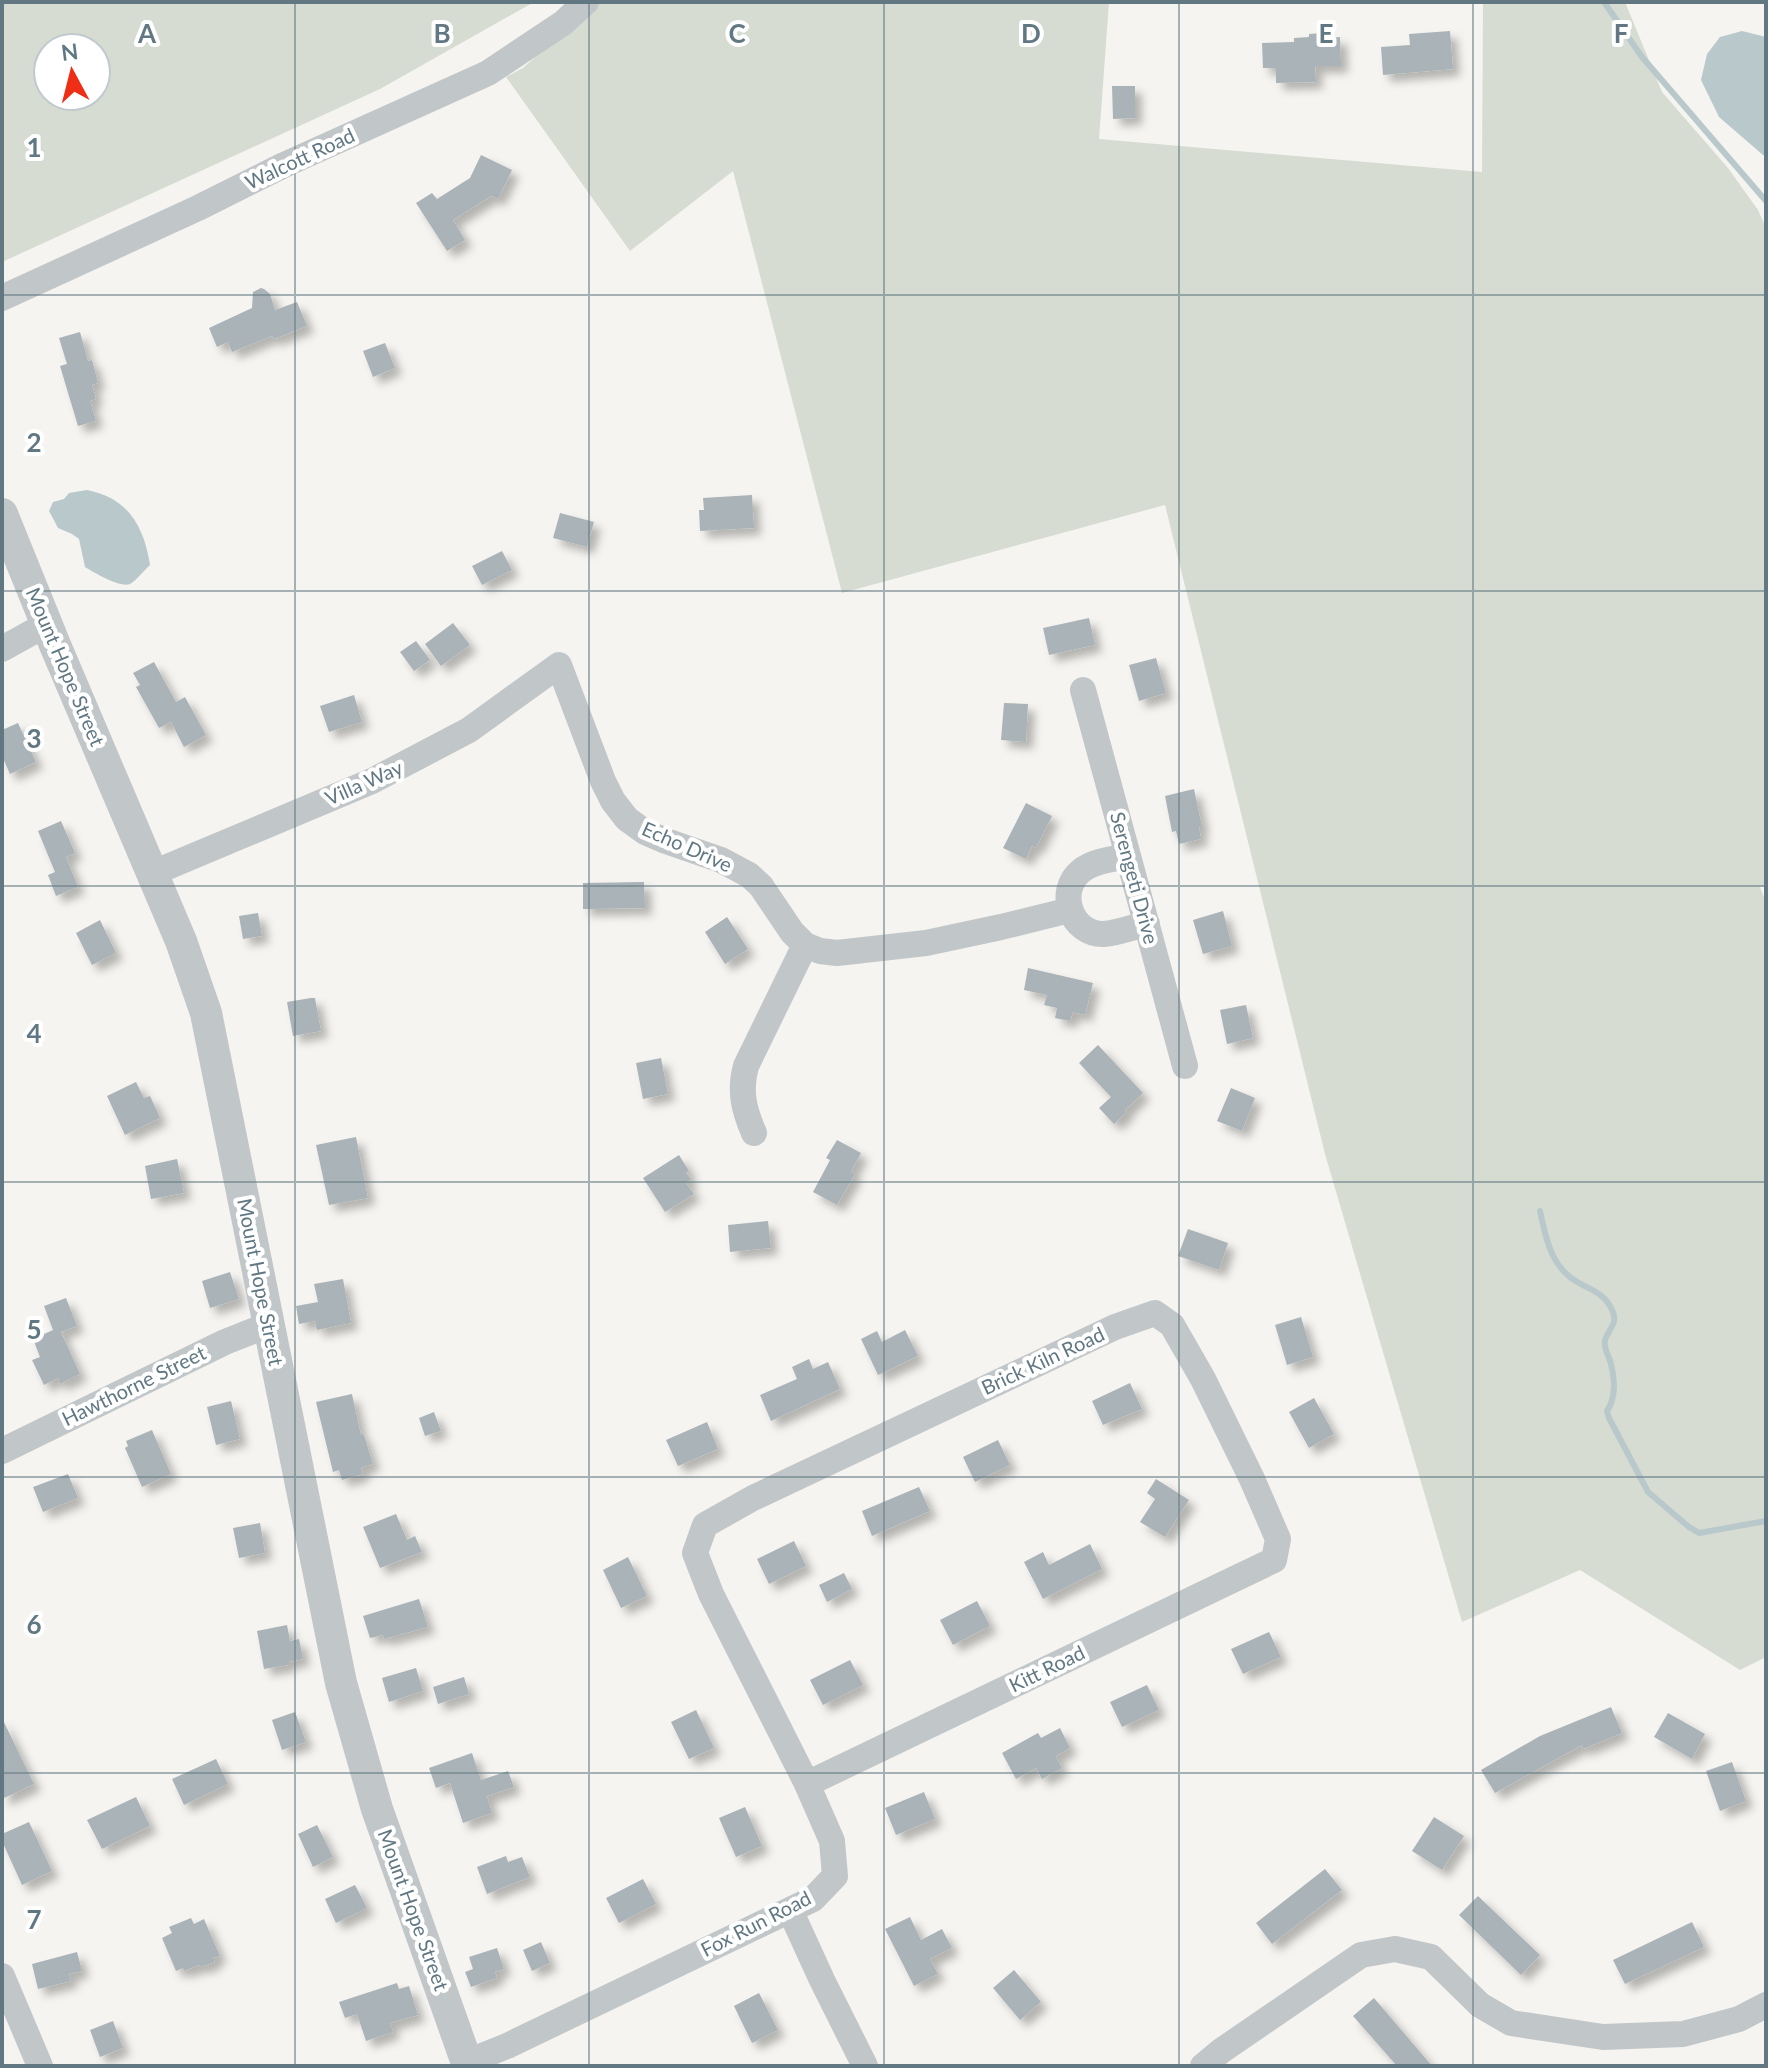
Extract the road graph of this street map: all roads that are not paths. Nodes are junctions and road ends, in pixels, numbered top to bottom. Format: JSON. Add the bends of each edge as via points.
{"nodes":[{"id":1,"x":586,"y":2,"type":"edge"},
{"id":2,"x":2,"y":298,"type":"edge"},
{"id":3,"x":2,"y":514,"type":"edge"},
{"id":4,"x":47,"y":624,"type":"junction"},
{"id":5,"x":2,"y":649,"type":"edge"},
{"id":6,"x":559,"y":665,"type":"joint"},
{"id":7,"x":1083,"y":690,"type":"dead end"},
{"id":8,"x":1128,"y":856,"type":"junction"},
{"id":9,"x":153,"y":873,"type":"junction"},
{"id":10,"x":1070,"y":910,"type":"junction"},
{"id":11,"x":1147,"y":924,"type":"junction"},
{"id":12,"x":805,"y":945,"type":"junction"},
{"id":13,"x":1185,"y":1066,"type":"dead end"},
{"id":14,"x":754,"y":1133,"type":"dead end"},
{"id":15,"x":268,"y":1325,"type":"junction"},
{"id":16,"x":2,"y":1451,"type":"edge"},
{"id":17,"x":700,"y":1537,"type":"joint"},
{"id":18,"x":1276,"y":1546,"type":"joint"},
{"id":19,"x":807,"y":1784,"type":"junction"},
{"id":20,"x":790,"y":1910,"type":"junction"},
{"id":21,"x":2,"y":1976,"type":"edge"},
{"id":22,"x":1766,"y":2005,"type":"edge"},
{"id":23,"x":468,"y":2064,"type":"edge"},
{"id":24,"x":40,"y":2066,"type":"edge"},
{"id":25,"x":865,"y":2066,"type":"edge"},
{"id":26,"x":1203,"y":2066,"type":"edge"}],
"edges":[{"from":1,"to":2,"type":"street","name":"Walcott Road","via":[[488,73]]},
{"from":3,"to":4,"type":"street","name":"Mount Hope Street"},
{"from":4,"to":5,"type":"street"},
{"from":4,"to":9,"type":"street","name":"Mount Hope Street"},
{"from":6,"to":9,"type":"street","name":"Villa Way","via":[[469,730],[404,765]]},
{"from":6,"to":12,"type":"street","name":"Echo Drive","via":[[603,781],[627,819],[645,832],[749,875]]},
{"from":7,"to":8,"type":"street","name":"Serengeti Drive"},
{"from":8,"to":10,"type":"street","via":[[1083,869],[1068,891]]},
{"from":8,"to":11,"type":"street","name":"Serengeti Drive"},
{"from":9,"to":15,"type":"street","name":"Mount Hope Street","via":[[206,1013]]},
{"from":10,"to":11,"type":"street","via":[[1081,926],[1104,934]]},
{"from":10,"to":12,"type":"street","via":[[926,943],[837,953]]},
{"from":11,"to":13,"type":"street","name":"Serengeti Drive"},
{"from":12,"to":14,"type":"street","via":[[746,1066],[742,1097]]},
{"from":15,"to":16,"type":"street","name":"Hawthorne Street"},
{"from":15,"to":23,"type":"street","name":"Mount Hope Street","via":[[341,1683],[377,1809]]},
{"from":17,"to":18,"type":"street","name":"Brick Kiln Road","via":[[705,1525],[753,1498],[1115,1327],[1155,1313],[1172,1325],[1203,1379],[1252,1479],[1278,1539]]},
{"from":17,"to":19,"type":"street","name":"Fox Run Road","via":[[695,1553],[711,1594]]},
{"from":18,"to":19,"type":"street","name":"Kitt Road","via":[[1274,1560]]},
{"from":19,"to":20,"type":"street","name":"Fox Run Road","via":[[832,1841],[835,1876],[813,1899]]},
{"from":20,"to":23,"type":"street","name":"Fox Run Road"},
{"from":20,"to":25,"type":"street"},
{"from":21,"to":24,"type":"street"},
{"from":22,"to":26,"type":"street","via":[[1739,2019],[1683,2034],[1603,2037],[1555,2030],[1511,2023],[1480,2005],[1431,1957],[1395,1949],[1361,1955]]}]}
